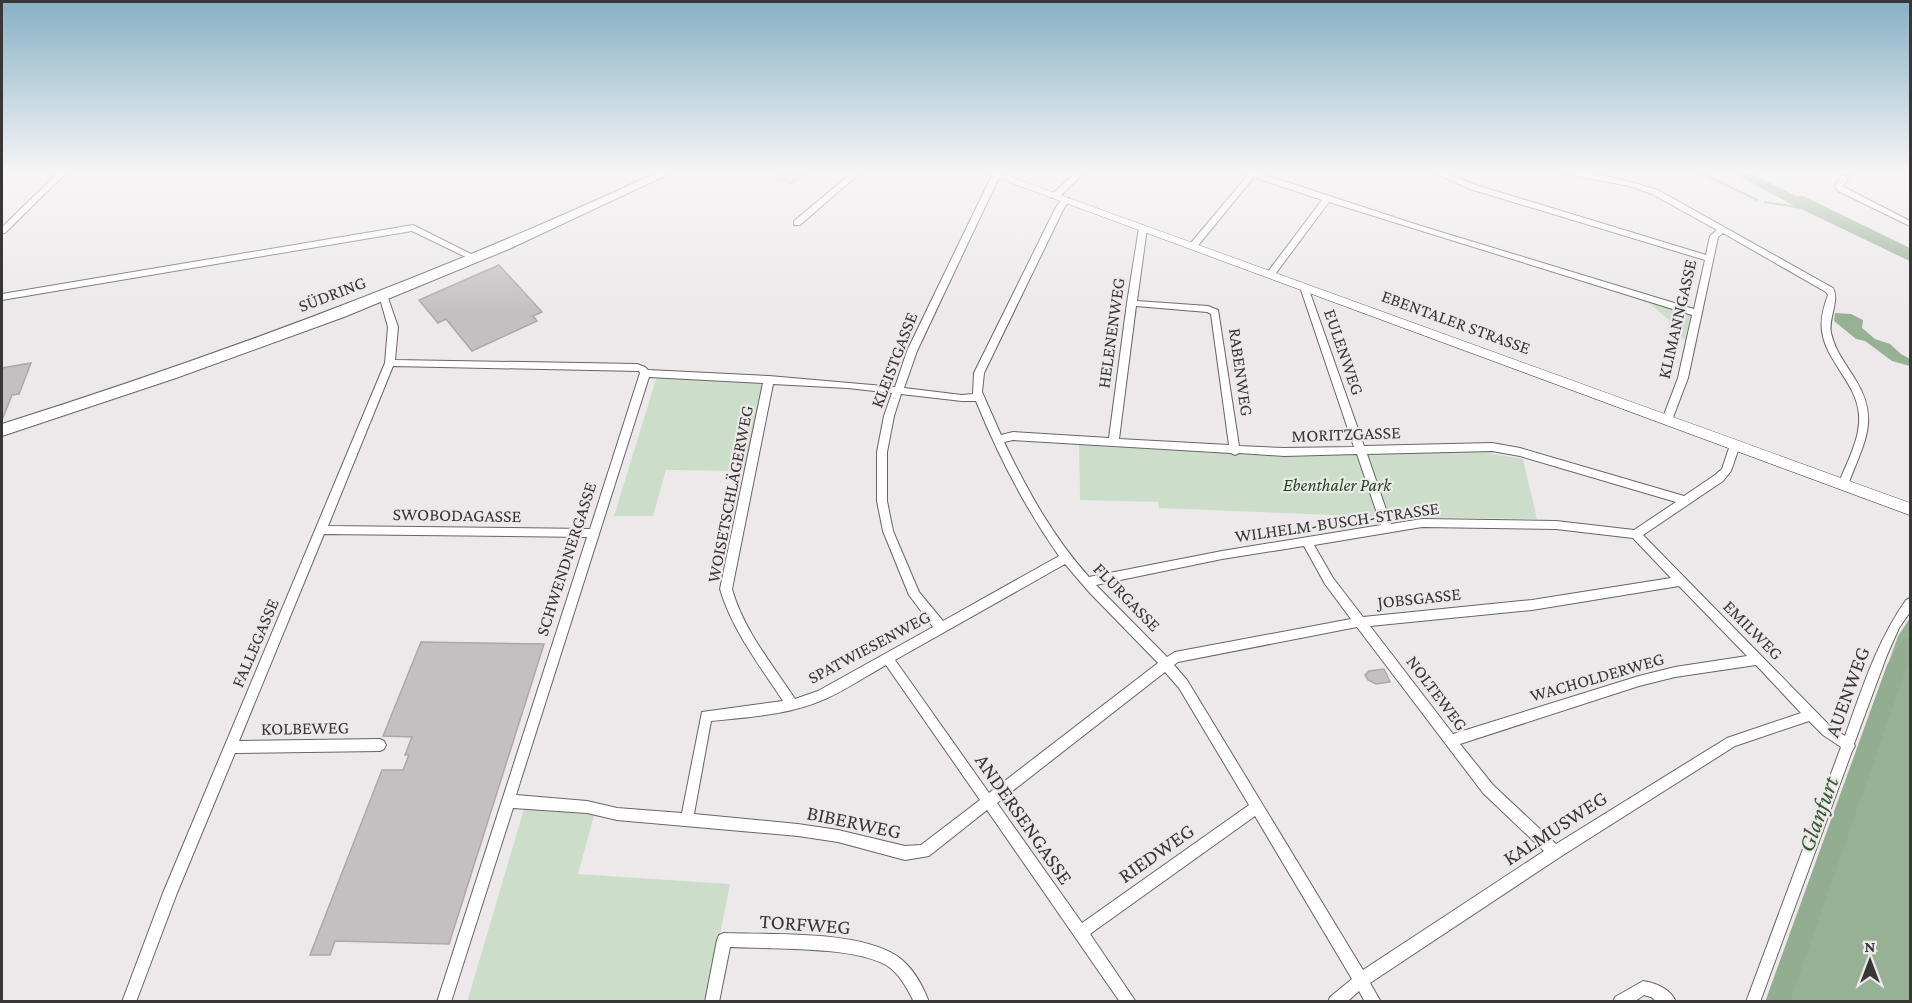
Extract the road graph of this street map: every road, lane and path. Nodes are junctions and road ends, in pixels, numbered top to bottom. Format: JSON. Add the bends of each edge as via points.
{"nodes":[{"id":1,"x":14,"y":219,"type":"edge"},
{"id":2,"x":561,"y":219,"type":"edge"},
{"id":3,"x":803,"y":219,"type":"edge"},
{"id":4,"x":971,"y":219,"type":"edge"},
{"id":5,"x":1054,"y":219,"type":"edge"},
{"id":6,"x":1118,"y":219,"type":"edge"},
{"id":7,"x":1214,"y":219,"type":"edge"},
{"id":8,"x":1312,"y":219,"type":"edge"},
{"id":9,"x":1391,"y":219,"type":"edge"},
{"id":10,"x":1578,"y":219,"type":"edge"},
{"id":11,"x":1704,"y":219,"type":"edge"},
{"id":12,"x":797,"y":224,"type":"dead end"},
{"id":13,"x":1143,"y":228,"type":"junction"},
{"id":14,"x":1724,"y":230,"type":"junction"},
{"id":15,"x":2,"y":231,"type":"edge"},
{"id":16,"x":1193,"y":246,"type":"junction"},
{"id":17,"x":475,"y":258,"type":"junction"},
{"id":18,"x":1708,"y":258,"type":"junction"},
{"id":19,"x":1270,"y":275,"type":"junction"},
{"id":20,"x":1304,"y":287,"type":"junction"},
{"id":21,"x":383,"y":295,"type":"junction"},
{"id":22,"x":2,"y":297,"type":"edge"},
{"id":23,"x":1131,"y":303,"type":"junction"},
{"id":24,"x":1697,"y":313,"type":"junction"},
{"id":25,"x":390,"y":363,"type":"junction"},
{"id":26,"x":645,"y":373,"type":"junction"},
{"id":27,"x":769,"y":380,"type":"junction"},
{"id":28,"x":897,"y":390,"type":"junction"},
{"id":29,"x":979,"y":397,"type":"junction"},
{"id":30,"x":1667,"y":420,"type":"junction"},
{"id":31,"x":2,"y":430,"type":"edge"},
{"id":32,"x":1000,"y":439,"type":"junction"},
{"id":33,"x":1114,"y":442,"type":"junction"},
{"id":34,"x":1735,"y":445,"type":"junction"},
{"id":35,"x":1360,"y":450,"type":"junction"},
{"id":36,"x":1235,"y":451,"type":"junction"},
{"id":37,"x":1844,"y":485,"type":"junction"},
{"id":38,"x":1687,"y":501,"type":"junction"},
{"id":39,"x":1911,"y":509,"type":"edge"},
{"id":40,"x":1388,"y":529,"type":"junction"},
{"id":41,"x":321,"y":530,"type":"junction"},
{"id":42,"x":593,"y":533,"type":"junction"},
{"id":43,"x":1636,"y":534,"type":"junction"},
{"id":44,"x":1307,"y":542,"type":"junction"},
{"id":45,"x":1066,"y":558,"type":"junction"},
{"id":46,"x":1680,"y":581,"type":"junction"},
{"id":47,"x":1087,"y":582,"type":"junction"},
{"id":48,"x":1911,"y":603,"type":"edge"},
{"id":49,"x":1360,"y":622,"type":"junction"},
{"id":50,"x":941,"y":628,"type":"junction"},
{"id":51,"x":888,"y":659,"type":"junction"},
{"id":52,"x":1758,"y":660,"type":"junction"},
{"id":53,"x":1166,"y":663,"type":"junction"},
{"id":54,"x":792,"y":705,"type":"junction"},
{"id":55,"x":1811,"y":715,"type":"junction"},
{"id":56,"x":1450,"y":741,"type":"junction"},
{"id":57,"x":380,"y":745,"type":"dead end"},
{"id":58,"x":1849,"y":746,"type":"junction"},
{"id":59,"x":230,"y":747,"type":"junction"},
{"id":60,"x":507,"y":801,"type":"junction"},
{"id":61,"x":987,"y":801,"type":"junction"},
{"id":62,"x":1256,"y":808,"type":"junction"},
{"id":63,"x":687,"y":819,"type":"junction"},
{"id":64,"x":1555,"y":852,"type":"junction"},
{"id":65,"x":1081,"y":933,"type":"junction"},
{"id":66,"x":1360,"y":981,"type":"junction"},
{"id":67,"x":129,"y":1002,"type":"edge"},
{"id":68,"x":444,"y":1002,"type":"edge"},
{"id":69,"x":712,"y":1002,"type":"edge"},
{"id":70,"x":922,"y":1002,"type":"edge"},
{"id":71,"x":1129,"y":1002,"type":"edge"},
{"id":72,"x":1335,"y":1002,"type":"edge"},
{"id":73,"x":1374,"y":1002,"type":"edge"},
{"id":74,"x":1620,"y":1002,"type":"edge"},
{"id":75,"x":1669,"y":1002,"type":"edge"},
{"id":76,"x":1753,"y":1002,"type":"edge"}],
"edges":[{"from":1,"to":15,"type":"street"},
{"from":2,"to":17,"type":"main road","name":"SÜDRING"},
{"from":3,"to":12,"type":"street"},
{"from":4,"to":28,"type":"street","name":"KLEISTGASSE"},
{"from":5,"to":29,"type":"street","via":[[979,373]]},
{"from":6,"to":13,"type":"main road","name":"EBENTALER STRASSE"},
{"from":7,"to":16,"type":"street"},
{"from":8,"to":19,"type":"street"},
{"from":9,"to":24,"type":"street"},
{"from":10,"to":18,"type":"street"},
{"from":11,"to":14,"type":"street"},
{"from":13,"to":16,"type":"main road","name":"EBENTALER STRASSE"},
{"from":13,"to":23,"type":"street","name":"HELENENWEG"},
{"from":14,"to":18,"type":"street","name":"KLIMANNGASSE","via":[[1714,236]]},
{"from":14,"to":37,"type":"street","via":[[1831,293],[1826,331],[1864,414],[1864,427]]},
{"from":16,"to":19,"type":"main road","name":"EBENTALER STRASSE"},
{"from":17,"to":21,"type":"main road","name":"SÜDRING"},
{"from":17,"to":22,"type":"street","via":[[413,228]]},
{"from":18,"to":24,"type":"street","name":"KLIMANNGASSE"},
{"from":19,"to":20,"type":"main road","name":"EBENTALER STRASSE"},
{"from":20,"to":30,"type":"main road","name":"EBENTALER STRASSE"},
{"from":20,"to":35,"type":"street","name":"EULENWEG"},
{"from":21,"to":25,"type":"street","name":"FALLEGASSE","via":[[393,327]]},
{"from":21,"to":31,"type":"main road","name":"SÜDRING","via":[[232,352]]},
{"from":23,"to":33,"type":"street","name":"HELENENWEG"},
{"from":23,"to":36,"type":"street","name":"RABENWEG","via":[[1215,312]]},
{"from":24,"to":30,"type":"street","name":"KLIMANNGASSE","via":[[1683,378]]},
{"from":25,"to":26,"type":"street","via":[[637,367]]},
{"from":25,"to":41,"type":"street","name":"FALLEGASSE"},
{"from":26,"to":27,"type":"street","name":"WOISETSCHLÄGERWEG"},
{"from":26,"to":42,"type":"street","name":"SCHWENDNERGASSE"},
{"from":27,"to":28,"type":"street","name":"WOISETSCHLÄGERWEG"},
{"from":27,"to":54,"type":"street","name":"WOISETSCHLÄGERWEG","via":[[726,589],[743,626]]},
{"from":28,"to":29,"type":"street","name":"WOISETSCHLÄGERWEG"},
{"from":28,"to":50,"type":"street","name":"KLEISTGASSE","via":[[882,452],[883,514],[903,572]]},
{"from":29,"to":32,"type":"street","name":"FLURGASSE"},
{"from":30,"to":34,"type":"main road","name":"EBENTALER STRASSE"},
{"from":32,"to":33,"type":"street","name":"MORITZGASSE","via":[[1014,436]]},
{"from":32,"to":45,"type":"street","name":"FLURGASSE","via":[[1029,501]]},
{"from":33,"to":36,"type":"street","name":"MORITZGASSE"},
{"from":34,"to":37,"type":"main road","name":"EBENTALER STRASSE"},
{"from":34,"to":38,"type":"street","via":[[1726,471]]},
{"from":35,"to":36,"type":"street","name":"MORITZGASSE"},
{"from":35,"to":38,"type":"street","name":"MORITZGASSE","via":[[1504,449]]},
{"from":35,"to":40,"type":"street","name":"EULENWEG"},
{"from":37,"to":39,"type":"main road","name":"EBENTALER STRASSE"},
{"from":38,"to":43,"type":"street"},
{"from":40,"to":43,"type":"street","name":"WILHELM-BUSCH-STRASSE","via":[[1435,522],[1507,523]]},
{"from":40,"to":44,"type":"street","name":"WILHELM-BUSCH-STRASSE"},
{"from":41,"to":42,"type":"street","name":"SWOBODAGASSE"},
{"from":41,"to":59,"type":"street","name":"FALLEGASSE"},
{"from":42,"to":60,"type":"street","name":"SCHWENDNERGASSE"},
{"from":43,"to":46,"type":"street","name":"EMILWEG"},
{"from":44,"to":47,"type":"street","name":"WILHELM-BUSCH-STRASSE"},
{"from":44,"to":49,"type":"street","name":"NOLTEWEG"},
{"from":45,"to":47,"type":"street","name":"FLURGASSE"},
{"from":45,"to":50,"type":"street","name":"SPATWIESENWEG"},
{"from":46,"to":49,"type":"street","name":"JOBSGASSE","via":[[1532,605]]},
{"from":46,"to":52,"type":"street","name":"EMILWEG"},
{"from":47,"to":53,"type":"street","name":"FLURGASSE"},
{"from":48,"to":58,"type":"street","name":"AUENWEG","via":[[1881,655]]},
{"from":49,"to":53,"type":"street","name":"JOBSGASSE","via":[[1175,657]]},
{"from":49,"to":56,"type":"street","name":"NOLTEWEG"},
{"from":50,"to":51,"type":"street","name":"SPATWIESENWEG"},
{"from":51,"to":54,"type":"street","name":"SPATWIESENWEG","via":[[822,695]]},
{"from":51,"to":61,"type":"street","name":"ANDERSENGASSE"},
{"from":52,"to":55,"type":"street","name":"EMILWEG"},
{"from":52,"to":56,"type":"street","name":"WACHOLDERWEG","via":[[1639,681]]},
{"from":53,"to":61,"type":"street","name":"BIBERWEG"},
{"from":53,"to":62,"type":"street","name":"FLURGASSE","via":[[1189,693]]},
{"from":54,"to":63,"type":"street","name":"SPATWIESENWEG","via":[[706,716]]},
{"from":55,"to":58,"type":"street","name":"EMILWEG"},
{"from":55,"to":64,"type":"street","name":"KALMUSWEG","via":[[1731,742]]},
{"from":56,"to":64,"type":"street","name":"NOLTEWEG","via":[[1488,789]]},
{"from":57,"to":59,"type":"street","name":"KOLBEWEG"},
{"from":58,"to":76,"type":"street","name":"AUENWEG"},
{"from":59,"to":67,"type":"street","name":"FALLEGASSE"},
{"from":60,"to":63,"type":"street","name":"BIBERWEG"},
{"from":60,"to":68,"type":"street","name":"SCHWENDNERGASSE"},
{"from":61,"to":63,"type":"street","name":"BIBERWEG","via":[[924,850],[905,853],[838,836]]},
{"from":61,"to":65,"type":"street","name":"ANDERSENGASSE"},
{"from":62,"to":65,"type":"street","name":"RIEDWEG"},
{"from":62,"to":66,"type":"street","name":"FLURGASSE"},
{"from":64,"to":66,"type":"street","name":"KALMUSWEG"},
{"from":65,"to":71,"type":"street","name":"ANDERSENGASSE"},
{"from":66,"to":72,"type":"street","name":"KALMUSWEG"},
{"from":66,"to":73,"type":"street","name":"FLURGASSE"},
{"from":69,"to":70,"type":"street","name":"TORFWEG","via":[[724,940],[869,950],[901,969]]},
{"from":74,"to":75,"type":"street","via":[[1643,988],[1654,990]]}]}
